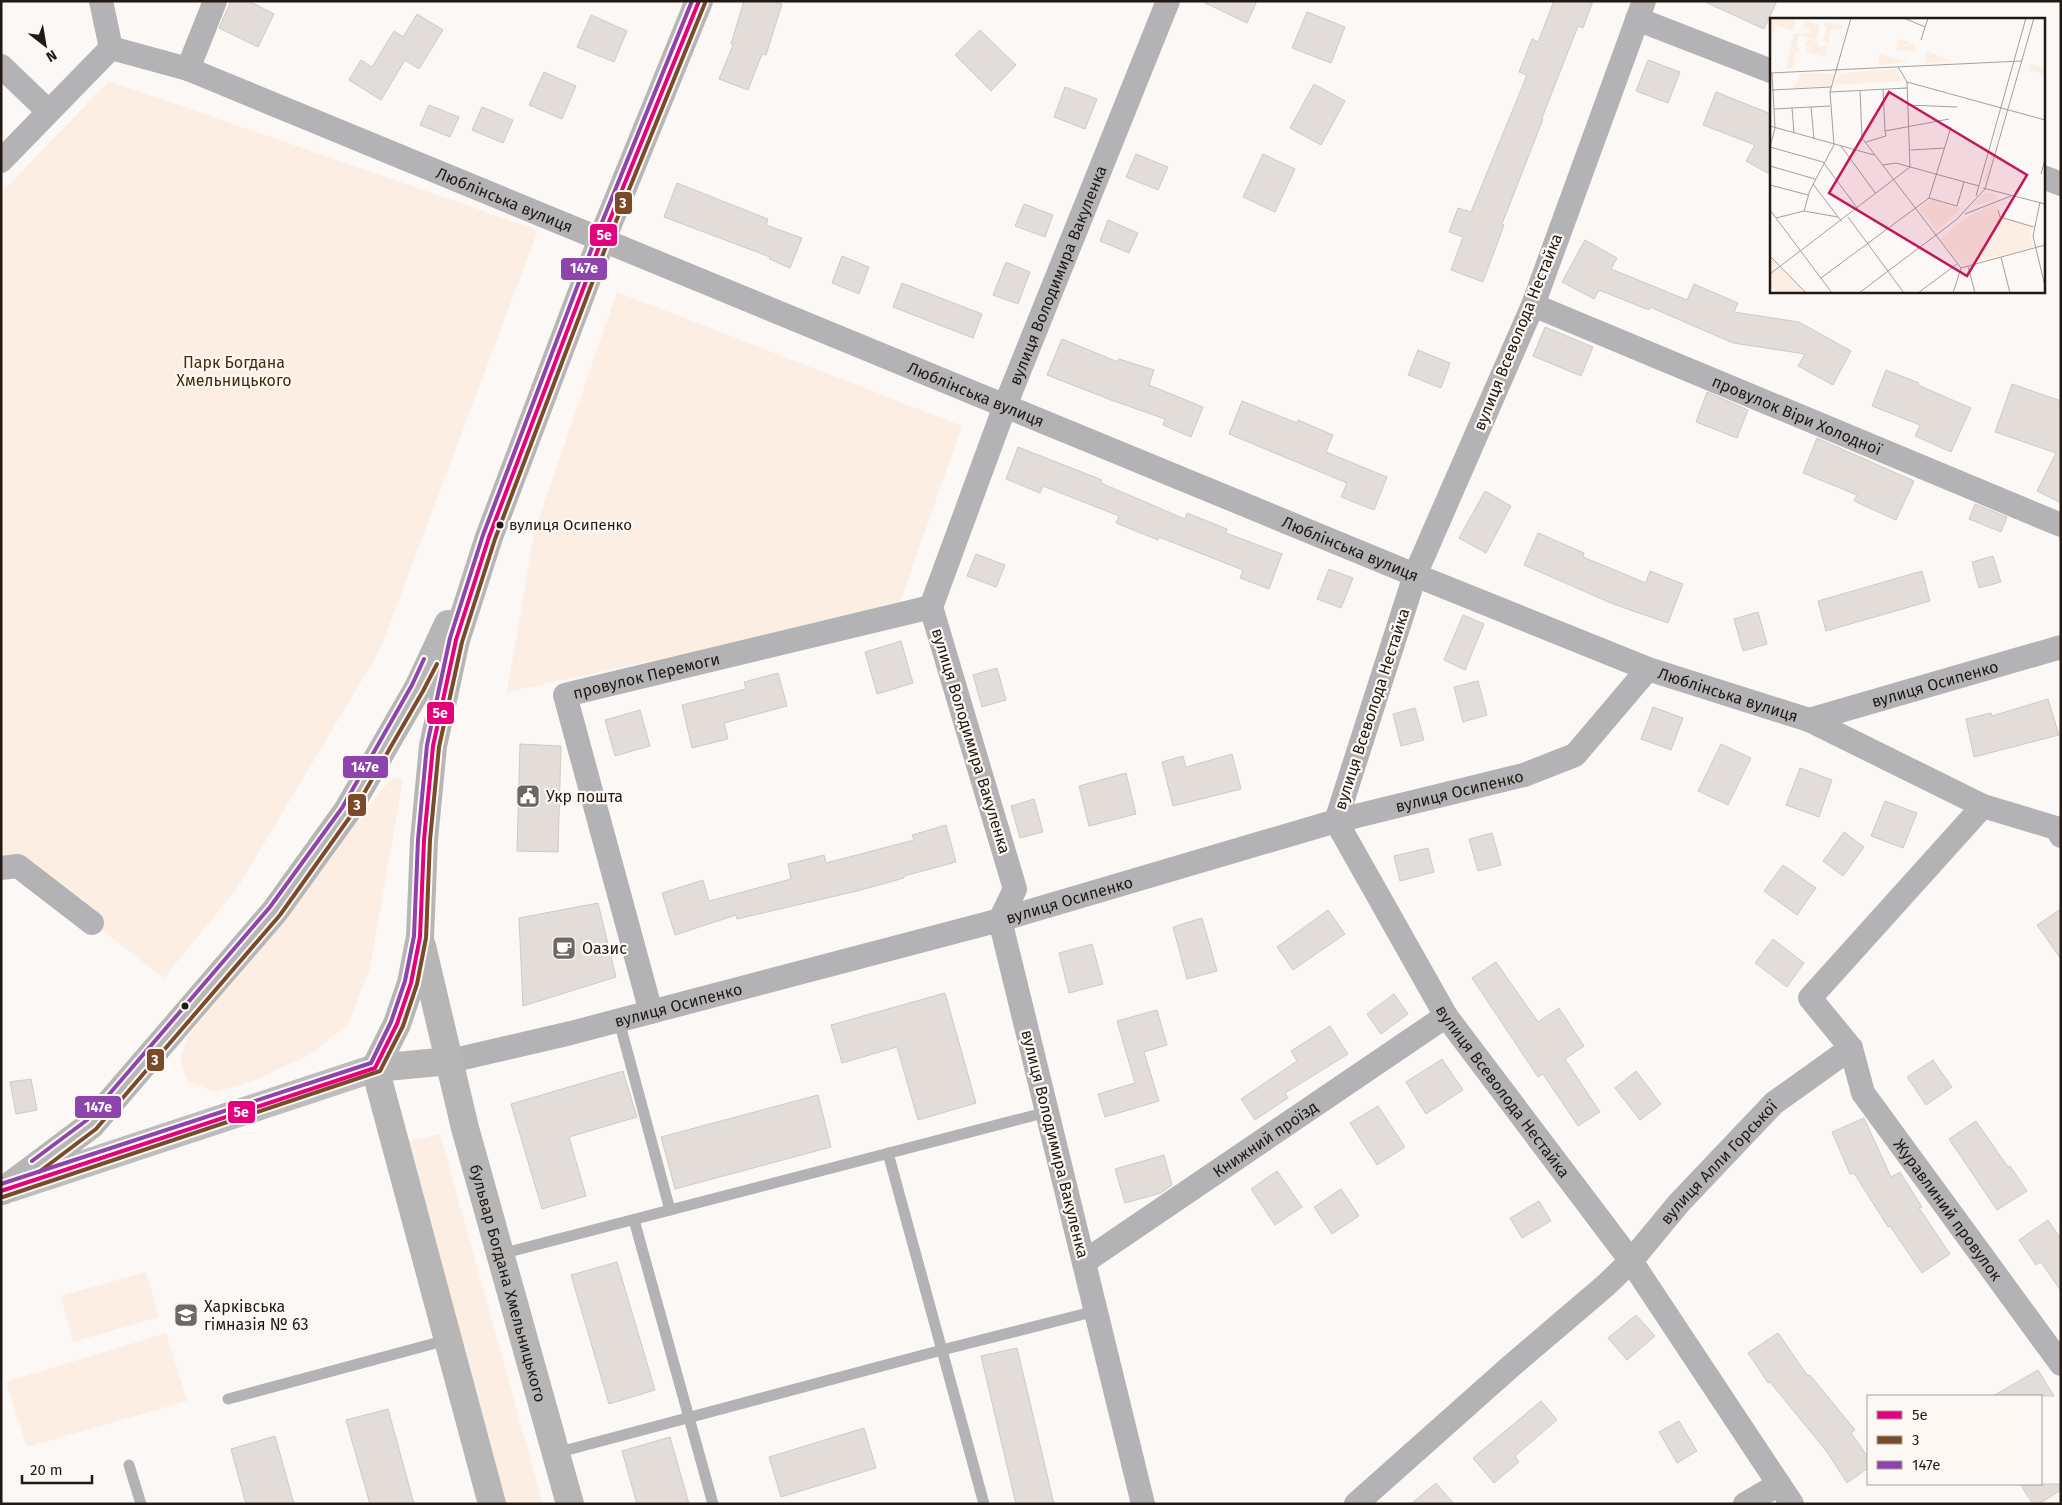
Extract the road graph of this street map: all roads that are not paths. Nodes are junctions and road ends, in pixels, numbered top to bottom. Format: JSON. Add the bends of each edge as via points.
{"nodes":[{"id":1,"x":101,"y":1,"type":"edge"},
{"id":2,"x":215,"y":1,"type":"edge"},
{"id":3,"x":699,"y":1,"type":"edge"},
{"id":4,"x":1168,"y":1,"type":"edge"},
{"id":5,"x":1641,"y":10,"type":"edge"},
{"id":6,"x":111,"y":48,"type":"junction"},
{"id":7,"x":1,"y":66,"type":"edge"},
{"id":8,"x":188,"y":69,"type":"junction"},
{"id":9,"x":1770,"y":71,"type":"edge"},
{"id":10,"x":48,"y":111,"type":"junction"},
{"id":11,"x":1,"y":161,"type":"edge"},
{"id":12,"x":2044,"y":177,"type":"edge"},
{"id":13,"x":2061,"y":184,"type":"edge"},
{"id":14,"x":602,"y":239,"type":"junction"},
{"id":15,"x":1533,"y":305,"type":"junction"},
{"id":16,"x":1005,"y":406,"type":"junction"},
{"id":17,"x":2061,"y":525,"type":"edge"},
{"id":18,"x":489,"y":537,"type":"junction"},
{"id":19,"x":1415,"y":575,"type":"junction"},
{"id":20,"x":931,"y":608,"type":"junction"},
{"id":21,"x":2061,"y":647,"type":"edge"},
{"id":22,"x":1648,"y":669,"type":"junction"},
{"id":23,"x":1809,"y":720,"type":"junction"},
{"id":24,"x":1983,"y":806,"type":"junction"},
{"id":25,"x":1336,"y":821,"type":"junction"},
{"id":26,"x":2061,"y":836,"type":"edge"},
{"id":27,"x":1,"y":868,"type":"edge"},
{"id":28,"x":1000,"y":920,"type":"junction"},
{"id":29,"x":92,"y":922,"type":"dead end"},
{"id":30,"x":420,"y":937,"type":"junction"},
{"id":31,"x":650,"y":1012,"type":"junction"},
{"id":32,"x":1446,"y":1016,"type":"junction"},
{"id":33,"x":619,"y":1020,"type":"junction"},
{"id":34,"x":1851,"y":1048,"type":"junction"},
{"id":35,"x":450,"y":1061,"type":"junction"},
{"id":36,"x":375,"y":1068,"type":"junction"},
{"id":37,"x":1047,"y":1112,"type":"junction"},
{"id":38,"x":888,"y":1153,"type":"junction"},
{"id":39,"x":2,"y":1191,"type":"edge"},
{"id":40,"x":670,"y":1210,"type":"junction"},
{"id":41,"x":634,"y":1220,"type":"junction"},
{"id":42,"x":501,"y":1254,"type":"junction"},
{"id":43,"x":1631,"y":1261,"type":"junction"},
{"id":44,"x":1084,"y":1262,"type":"junction"},
{"id":45,"x":1096,"y":1311,"type":"junction"},
{"id":46,"x":448,"y":1340,"type":"junction"},
{"id":47,"x":942,"y":1350,"type":"junction"},
{"id":48,"x":2061,"y":1364,"type":"edge"},
{"id":49,"x":228,"y":1399,"type":"dead end"},
{"id":50,"x":689,"y":1417,"type":"junction"},
{"id":51,"x":556,"y":1453,"type":"junction"},
{"id":52,"x":129,"y":1465,"type":"dead end"},
{"id":53,"x":1779,"y":1484,"type":"junction"},
{"id":54,"x":141,"y":1504,"type":"edge"},
{"id":55,"x":492,"y":1504,"type":"edge"},
{"id":56,"x":570,"y":1504,"type":"edge"},
{"id":57,"x":713,"y":1504,"type":"edge"},
{"id":58,"x":984,"y":1504,"type":"edge"},
{"id":59,"x":1143,"y":1504,"type":"edge"},
{"id":60,"x":1356,"y":1504,"type":"edge"},
{"id":61,"x":1745,"y":1504,"type":"edge"},
{"id":62,"x":1792,"y":1504,"type":"edge"}],
"edges":[{"from":1,"to":6,"type":"street"},
{"from":2,"to":8,"type":"street"},
{"from":3,"to":14,"type":"main road"},
{"from":4,"to":16,"type":"street","name":"вулиця Володимира Вакуленка"},
{"from":5,"to":9,"type":"street"},
{"from":5,"to":15,"type":"street","name":"вулиця Всеволода Нестайка"},
{"from":6,"to":8,"type":"street","name":"Люблінська вулиця"},
{"from":6,"to":10,"type":"street"},
{"from":7,"to":10,"type":"street"},
{"from":8,"to":14,"type":"street","name":"Люблінська вулиця"},
{"from":10,"to":11,"type":"street"},
{"from":12,"to":13,"type":"street"},
{"from":14,"to":16,"type":"street","name":"Люблінська вулиця"},
{"from":14,"to":18,"type":"main road"},
{"from":15,"to":17,"type":"street","name":"провулок Віри Холодної"},
{"from":15,"to":19,"type":"street","name":"вулиця Всеволода Нестайка"},
{"from":16,"to":19,"type":"street","name":"Люблінська вулиця"},
{"from":16,"to":20,"type":"street","name":"вулиця Володимира Вакуленка"},
{"from":18,"to":30,"type":"main road","via":[[456,640],[433,746],[424,840]]},
{"from":18,"to":39,"type":"main road","via":[[418,688],[347,811],[275,911],[91,1125]]},
{"from":19,"to":22,"type":"street","name":"Люблінська вулиця"},
{"from":19,"to":25,"type":"street","name":"вулиця Всеволода Нестайка"},
{"from":20,"to":28,"type":"street","name":"вулиця Володимира Вакуленка","via":[[1015,888]]},
{"from":20,"to":31,"type":"street","name":"провулок Перемоги","via":[[565,695]]},
{"from":21,"to":23,"type":"street","name":"вулиця Осипенко"},
{"from":22,"to":23,"type":"street","name":"Люблінська вулиця"},
{"from":22,"to":25,"type":"street","name":"вулиця Осипенко","via":[[1575,755],[1524,775]]},
{"from":23,"to":24,"type":"street","name":"Люблінська вулиця"},
{"from":24,"to":26,"type":"street","name":"Люблінська вулиця","via":[[2056,828]]},
{"from":24,"to":34,"type":"street","via":[[1810,998]]},
{"from":25,"to":28,"type":"street","name":"вулиця Осипенко"},
{"from":25,"to":32,"type":"street","name":"вулиця Всеволода Нестайка"},
{"from":27,"to":29,"type":"street","via":[[18,866]]},
{"from":28,"to":31,"type":"street","name":"вулиця Осипенко"},
{"from":28,"to":37,"type":"street","name":"вулиця Володимира Вакуленка"},
{"from":30,"to":35,"type":"main road","name":"бульвар Богдана Хмельницького"},
{"from":30,"to":36,"type":"main road","via":[[397,1024]]},
{"from":31,"to":33,"type":"street","name":"вулиця Осипенко"},
{"from":32,"to":43,"type":"street","name":"вулиця Всеволода Нестайка"},
{"from":32,"to":44,"type":"street","name":"Книжний проїзд"},
{"from":33,"to":35,"type":"street","name":"вулиця Осипенко"},
{"from":33,"to":40,"type":"lane"},
{"from":34,"to":43,"type":"street","name":"вулиця Алли Горської","via":[[1774,1103],[1679,1203]]},
{"from":34,"to":48,"type":"street","name":"Журавлиний провулок","via":[[1863,1093]]},
{"from":35,"to":36,"type":"main road"},
{"from":35,"to":42,"type":"main road","name":"бульвар Богдана Хмельницького"},
{"from":36,"to":39,"type":"main road"},
{"from":36,"to":46,"type":"main road"},
{"from":37,"to":38,"type":"lane"},
{"from":37,"to":44,"type":"street","name":"вулиця Володимира Вакуленка"},
{"from":38,"to":40,"type":"lane"},
{"from":38,"to":47,"type":"lane"},
{"from":40,"to":41,"type":"lane"},
{"from":41,"to":42,"type":"lane"},
{"from":41,"to":50,"type":"lane"},
{"from":42,"to":51,"type":"main road","name":"бульвар Богдана Хмельницького"},
{"from":43,"to":53,"type":"street","name":"вулиця Всеволода Нестайка"},
{"from":43,"to":60,"type":"street","name":"вулиця Алли Горської"},
{"from":44,"to":45,"type":"street","name":"вулиця Володимира Вакуленка"},
{"from":45,"to":47,"type":"lane"},
{"from":45,"to":59,"type":"street","name":"вулиця Володимира Вакуленка"},
{"from":46,"to":49,"type":"lane"},
{"from":46,"to":55,"type":"main road"},
{"from":47,"to":50,"type":"lane"},
{"from":47,"to":58,"type":"lane"},
{"from":50,"to":51,"type":"lane"},
{"from":50,"to":57,"type":"lane"},
{"from":51,"to":56,"type":"main road","name":"бульвар Богдана Хмельницького"},
{"from":52,"to":54,"type":"lane"},
{"from":53,"to":61,"type":"street"},
{"from":53,"to":62,"type":"street","name":"вулиця Всеволода Нестайка"}]}
